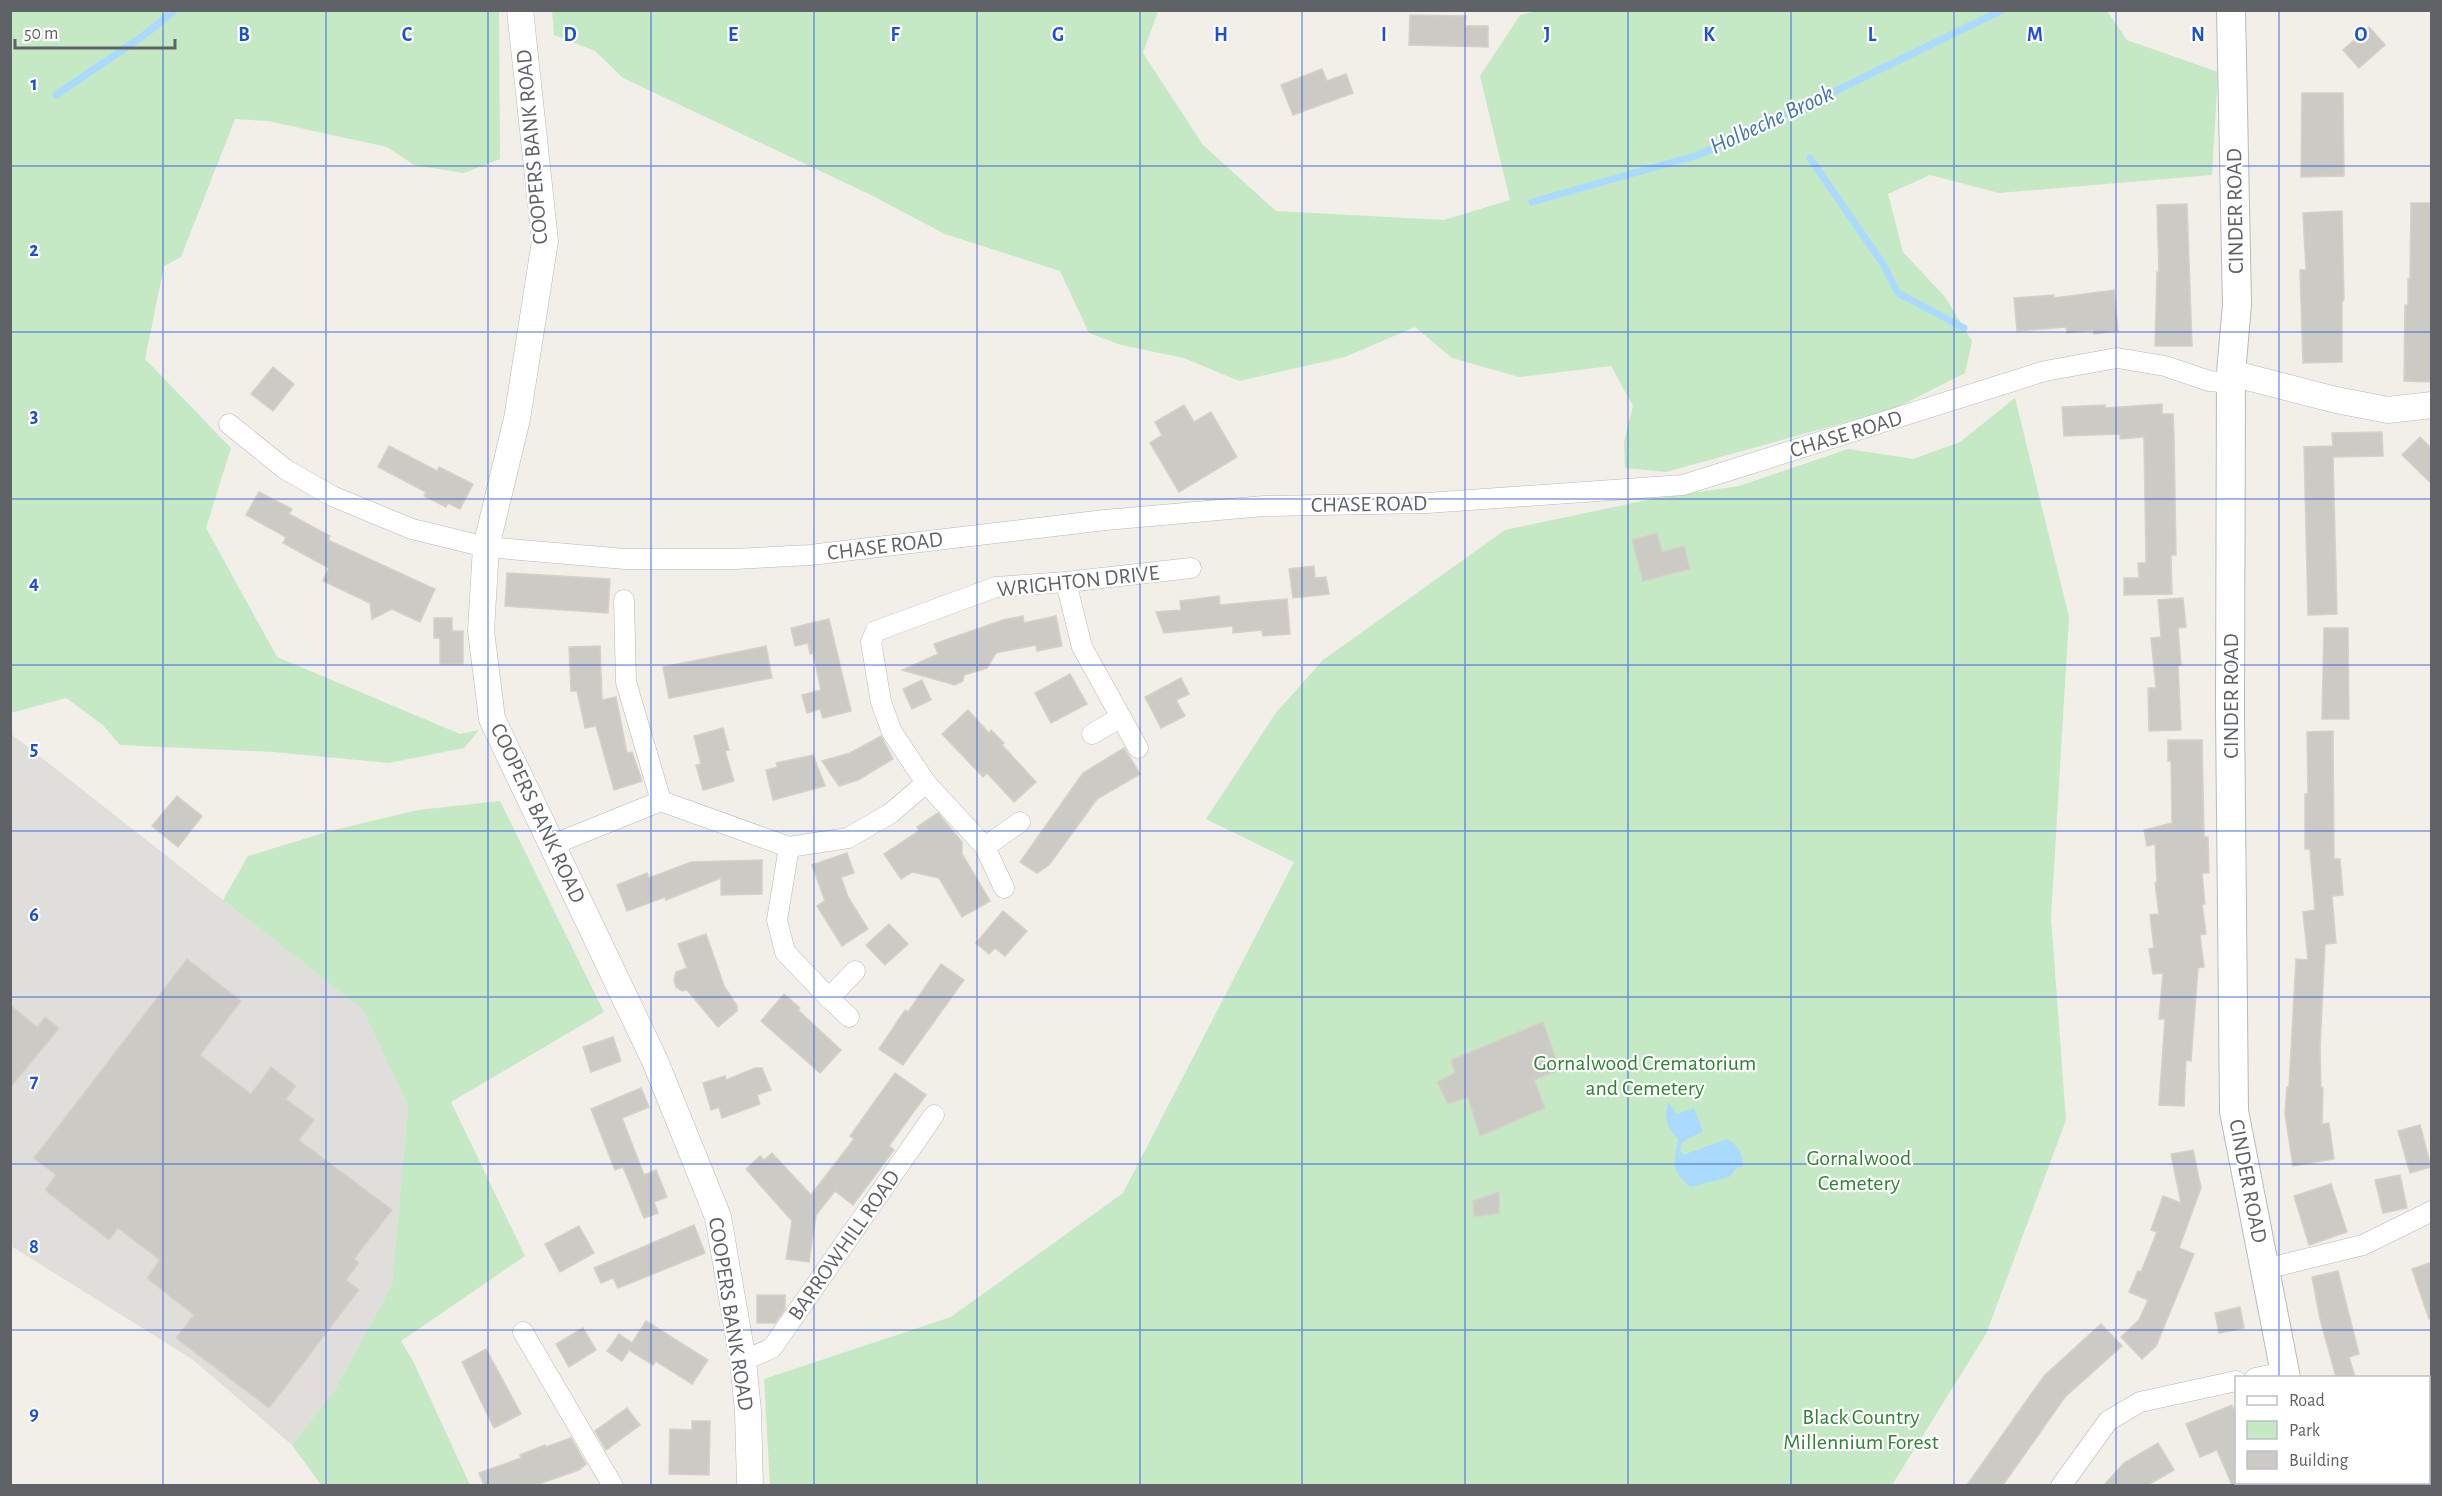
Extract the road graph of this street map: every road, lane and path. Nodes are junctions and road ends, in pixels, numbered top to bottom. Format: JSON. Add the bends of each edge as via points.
{"nodes":[{"id":1,"x":2231,"y":10,"type":"edge"},
{"id":2,"x":521,"y":22,"type":"edge"},
{"id":3,"x":2232,"y":378,"type":"junction"},
{"id":4,"x":2432,"y":405,"type":"edge"},
{"id":5,"x":230,"y":424,"type":"dead end"},
{"id":6,"x":486,"y":547,"type":"junction"},
{"id":7,"x":1191,"y":568,"type":"dead end"},
{"id":8,"x":1066,"y":582,"type":"junction"},
{"id":9,"x":624,"y":600,"type":"dead end"},
{"id":10,"x":1121,"y":717,"type":"junction"},
{"id":11,"x":1092,"y":734,"type":"dead end"},
{"id":12,"x":1138,"y":748,"type":"dead end"},
{"id":13,"x":926,"y":783,"type":"junction"},
{"id":14,"x":661,"y":801,"type":"junction"},
{"id":15,"x":1020,"y":822,"type":"dead end"},
{"id":16,"x":552,"y":845,"type":"junction"},
{"id":17,"x":789,"y":847,"type":"junction"},
{"id":18,"x":985,"y":847,"type":"junction"},
{"id":19,"x":1004,"y":888,"type":"dead end"},
{"id":20,"x":855,"y":971,"type":"dead end"},
{"id":21,"x":829,"y":998,"type":"junction"},
{"id":22,"x":849,"y":1017,"type":"dead end"},
{"id":23,"x":934,"y":1115,"type":"dead end"},
{"id":24,"x":2432,"y":1211,"type":"edge"},
{"id":25,"x":2265,"y":1269,"type":"junction"},
{"id":26,"x":523,"y":1332,"type":"dead end"},
{"id":27,"x":743,"y":1361,"type":"junction"},
{"id":28,"x":2285,"y":1375,"type":"edge"},
{"id":29,"x":2270,"y":1376,"type":"edge"},
{"id":30,"x":2235,"y":1381,"type":"edge"},
{"id":31,"x":613,"y":1485,"type":"edge"},
{"id":32,"x":750,"y":1485,"type":"edge"},
{"id":33,"x":2061,"y":1485,"type":"edge"}],
"edges":[{"from":1,"to":3,"type":"main road","name":"CINDER ROAD","via":[[2237,306]]},
{"from":2,"to":6,"type":"street","name":"COOPERS BANK ROAD","via":[[545,241],[517,419]]},
{"from":3,"to":4,"type":"street","via":[[2388,410]]},
{"from":3,"to":6,"type":"street","name":"CHASE ROAD","via":[[2209,381],[2165,366],[2117,358],[2045,371],[1683,485],[1426,503],[1264,506],[745,559],[625,559]]},
{"from":3,"to":25,"type":"main road","name":"CINDER ROAD","via":[[2234,1111]]},
{"from":5,"to":6,"type":"street","name":"CHASE ROAD","via":[[285,470],[332,496],[412,529]]},
{"from":6,"to":16,"type":"street","name":"COOPERS BANK ROAD","via":[[482,631],[492,719]]},
{"from":7,"to":8,"type":"street","name":"WRIGHTON DRIVE"},
{"from":8,"to":10,"type":"street","via":[[1082,647]]},
{"from":8,"to":13,"type":"street","name":"WRIGHTON DRIVE","via":[[996,587],[876,631],[871,642],[881,702],[892,732]]},
{"from":9,"to":14,"type":"street","via":[[626,682]]},
{"from":10,"to":11,"type":"street"},
{"from":10,"to":12,"type":"street"},
{"from":13,"to":17,"type":"street","via":[[891,813],[848,838]]},
{"from":13,"to":18,"type":"street"},
{"from":14,"to":16,"type":"street"},
{"from":14,"to":17,"type":"street"},
{"from":15,"to":18,"type":"street"},
{"from":16,"to":27,"type":"street","name":"COOPERS BANK ROAD","via":[[655,1061],[718,1217]]},
{"from":17,"to":21,"type":"street","via":[[777,920],[786,952]]},
{"from":18,"to":19,"type":"street"},
{"from":20,"to":21,"type":"street"},
{"from":21,"to":22,"type":"street"},
{"from":23,"to":27,"type":"street","name":"BARROWHILL ROAD","via":[[772,1348]]},
{"from":24,"to":25,"type":"street","via":[[2363,1245]]},
{"from":25,"to":28,"type":"main road","name":"CINDER ROAD"},
{"from":26,"to":31,"type":"street"},
{"from":27,"to":32,"type":"street","name":"COOPERS BANK ROAD"},
{"from":28,"to":29,"type":"street"},
{"from":30,"to":33,"type":"street","via":[[2140,1402],[2109,1421]]}]}
